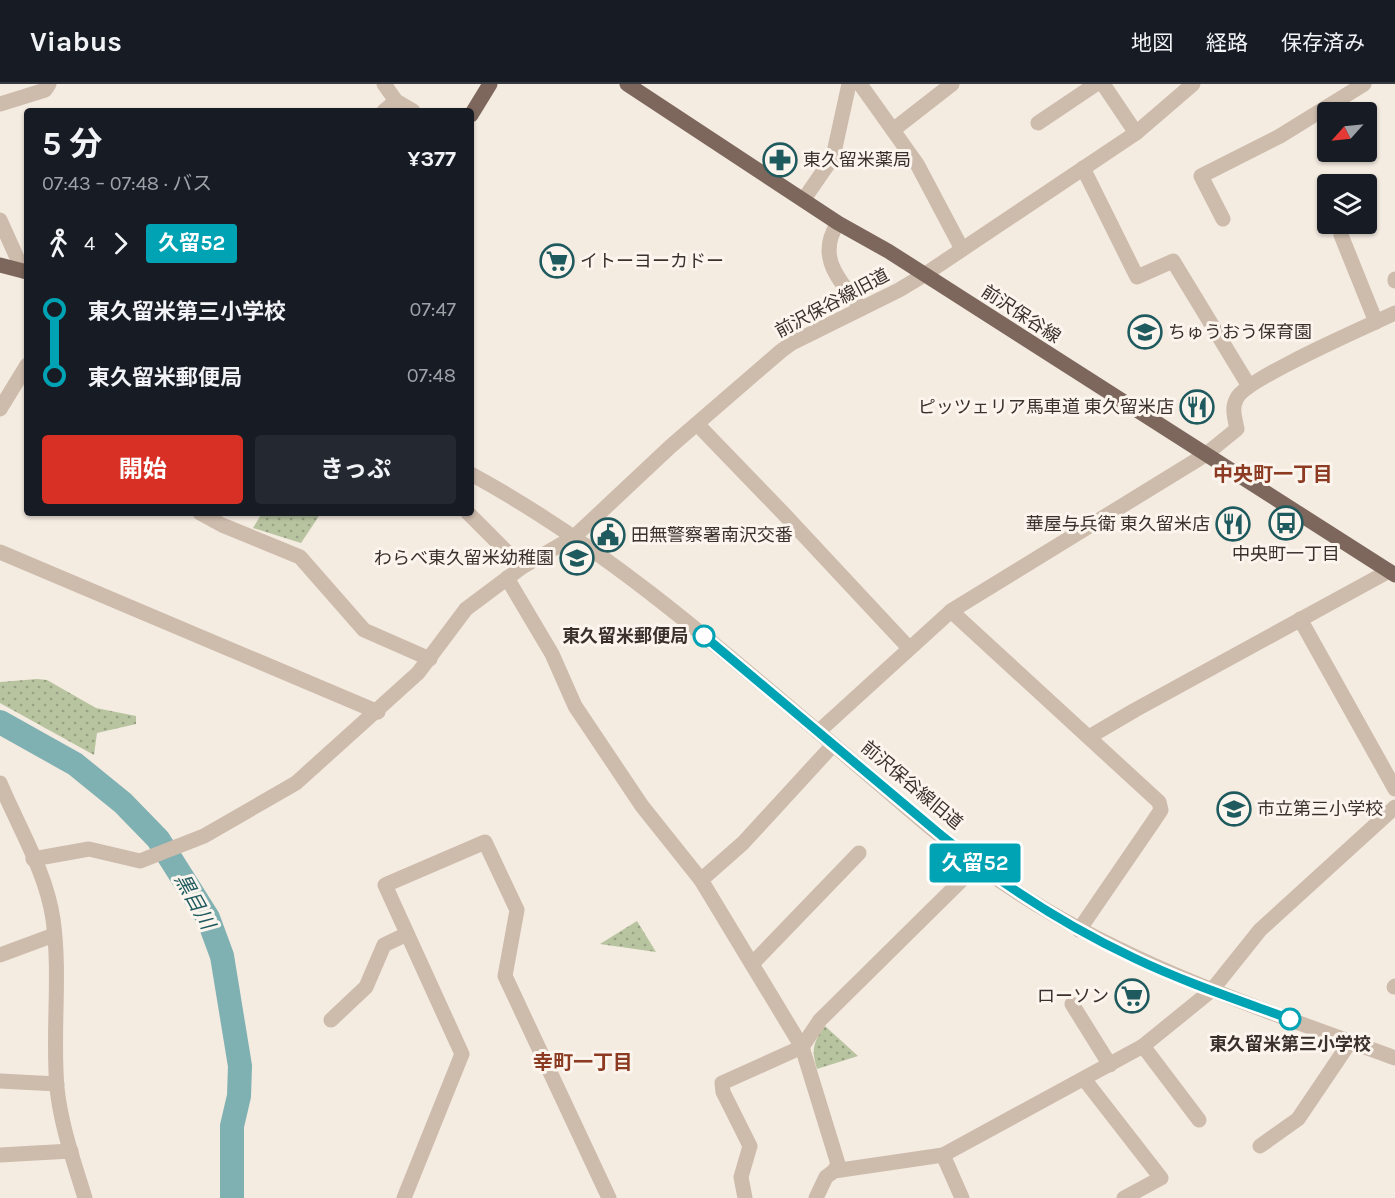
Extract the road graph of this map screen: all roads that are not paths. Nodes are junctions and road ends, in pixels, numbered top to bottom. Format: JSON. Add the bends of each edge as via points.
{"nodes":[{"id":1,"x":49,"y":84,"type":"edge"},
{"id":2,"x":384,"y":84,"type":"edge"},
{"id":3,"x":490,"y":84,"type":"edge"},
{"id":4,"x":627,"y":84,"type":"edge"},
{"id":5,"x":849,"y":84,"type":"edge"},
{"id":6,"x":860,"y":84,"type":"edge"},
{"id":7,"x":952,"y":84,"type":"edge"},
{"id":8,"x":1096,"y":84,"type":"edge"},
{"id":9,"x":1103,"y":84,"type":"edge"},
{"id":10,"x":1193,"y":84,"type":"edge"},
{"id":11,"x":1364,"y":84,"type":"edge"},
{"id":12,"x":0,"y":104,"type":"edge"},
{"id":13,"x":390,"y":106,"type":"edge"},
{"id":14,"x":474,"y":110,"type":"edge"},
{"id":15,"x":1038,"y":123,"type":"dead end"},
{"id":16,"x":892,"y":130,"type":"junction"},
{"id":17,"x":1136,"y":133,"type":"junction"},
{"id":18,"x":1083,"y":168,"type":"junction"},
{"id":19,"x":804,"y":199,"type":"junction"},
{"id":20,"x":1223,"y":219,"type":"dead end"},
{"id":21,"x":0,"y":220,"type":"edge"},
{"id":22,"x":838,"y":223,"type":"junction"},
{"id":23,"x":1341,"y":235,"type":"dead end"},
{"id":24,"x":962,"y":249,"type":"junction"},
{"id":25,"x":0,"y":265,"type":"edge"},
{"id":26,"x":24,"y":270,"type":"edge"},
{"id":27,"x":24,"y":272,"type":"edge"},
{"id":28,"x":924,"y":275,"type":"junction"},
{"id":29,"x":861,"y":309,"type":"junction"},
{"id":30,"x":1395,"y":313,"type":"edge"},
{"id":31,"x":1376,"y":322,"type":"junction"},
{"id":32,"x":24,"y":370,"type":"edge"},
{"id":33,"x":1249,"y":386,"type":"junction"},
{"id":34,"x":0,"y":409,"type":"edge"},
{"id":35,"x":696,"y":424,"type":"junction"},
{"id":36,"x":1205,"y":455,"type":"junction"},
{"id":37,"x":474,"y":476,"type":"edge"},
{"id":38,"x":206,"y":516,"type":"edge"},
{"id":39,"x":471,"y":516,"type":"edge"},
{"id":40,"x":574,"y":537,"type":"junction"},
{"id":41,"x":0,"y":552,"type":"edge"},
{"id":42,"x":522,"y":567,"type":"junction"},
{"id":43,"x":1392,"y":573,"type":"edge"},
{"id":44,"x":507,"y":578,"type":"junction"},
{"id":45,"x":951,"y":611,"type":"junction"},
{"id":46,"x":1300,"y":619,"type":"junction"},
{"id":47,"x":909,"y":648,"type":"junction"},
{"id":48,"x":430,"y":659,"type":"junction"},
{"id":49,"x":378,"y":711,"type":"junction"},
{"id":50,"x":818,"y":732,"type":"junction"},
{"id":51,"x":1089,"y":737,"type":"junction"},
{"id":52,"x":833,"y":745,"type":"junction"},
{"id":53,"x":0,"y":783,"type":"edge"},
{"id":54,"x":1395,"y":789,"type":"edge"},
{"id":55,"x":1395,"y":807,"type":"edge"},
{"id":56,"x":859,"y":853,"type":"dead end"},
{"id":57,"x":33,"y":859,"type":"junction"},
{"id":58,"x":977,"y":865,"type":"junction"},
{"id":59,"x":701,"y":880,"type":"junction"},
{"id":60,"x":1079,"y":930,"type":"junction"},
{"id":61,"x":54,"y":934,"type":"junction"},
{"id":62,"x":407,"y":934,"type":"junction"},
{"id":63,"x":0,"y":955,"type":"edge"},
{"id":64,"x":753,"y":964,"type":"junction"},
{"id":65,"x":1212,"y":990,"type":"junction"},
{"id":66,"x":1072,"y":1004,"type":"dead end"},
{"id":67,"x":331,"y":1020,"type":"dead end"},
{"id":68,"x":1350,"y":1042,"type":"junction"},
{"id":69,"x":1143,"y":1046,"type":"junction"},
{"id":70,"x":802,"y":1047,"type":"junction"},
{"id":71,"x":1395,"y":1059,"type":"edge"},
{"id":72,"x":1110,"y":1065,"type":"junction"},
{"id":73,"x":1084,"y":1079,"type":"junction"},
{"id":74,"x":0,"y":1081,"type":"edge"},
{"id":75,"x":57,"y":1084,"type":"junction"},
{"id":76,"x":1199,"y":1120,"type":"dead end"},
{"id":77,"x":1260,"y":1146,"type":"dead end"},
{"id":78,"x":71,"y":1151,"type":"junction"},
{"id":79,"x":0,"y":1155,"type":"edge"},
{"id":80,"x":943,"y":1155,"type":"junction"},
{"id":81,"x":834,"y":1172,"type":"junction"},
{"id":82,"x":85,"y":1198,"type":"edge"},
{"id":83,"x":404,"y":1198,"type":"edge"},
{"id":84,"x":609,"y":1198,"type":"edge"},
{"id":85,"x":745,"y":1198,"type":"edge"},
{"id":86,"x":816,"y":1198,"type":"edge"},
{"id":87,"x":962,"y":1198,"type":"edge"},
{"id":88,"x":1124,"y":1198,"type":"edge"}],
"edges":[{"from":1,"to":12,"type":"street","via":[[45,90]]},
{"from":2,"to":13,"type":"street"},
{"from":3,"to":14,"type":"main road"},
{"from":4,"to":19,"type":"main road","name":"前沢保谷線"},
{"from":5,"to":19,"type":"street","via":[[833,157]]},
{"from":6,"to":16,"type":"street"},
{"from":7,"to":16,"type":"street"},
{"from":8,"to":15,"type":"street"},
{"from":9,"to":17,"type":"street"},
{"from":10,"to":17,"type":"street","name":"前沢保谷線旧道"},
{"from":11,"to":20,"type":"street","via":[[1280,136],[1201,176]]},
{"from":16,"to":24,"type":"street","via":[[929,185]]},
{"from":17,"to":18,"type":"street","name":"前沢保谷線旧道"},
{"from":18,"to":24,"type":"street","name":"前沢保谷線旧道"},
{"from":18,"to":33,"type":"street","via":[[1137,277],[1173,261]]},
{"from":19,"to":22,"type":"main road","name":"前沢保谷線"},
{"from":21,"to":26,"type":"street"},
{"from":22,"to":28,"type":"main road","name":"前沢保谷線"},
{"from":22,"to":29,"type":"street","via":[[831,234],[830,265]]},
{"from":23,"to":31,"type":"street"},
{"from":24,"to":28,"type":"street","name":"前沢保谷線旧道"},
{"from":25,"to":27,"type":"main road"},
{"from":28,"to":29,"type":"street","name":"前沢保谷線旧道"},
{"from":28,"to":36,"type":"main road","name":"前沢保谷線"},
{"from":29,"to":35,"type":"street","name":"前沢保谷線旧道","via":[[792,343]]},
{"from":30,"to":31,"type":"street"},
{"from":31,"to":33,"type":"street"},
{"from":32,"to":34,"type":"street"},
{"from":33,"to":36,"type":"street","via":[[1238,395],[1233,407],[1237,429]]},
{"from":35,"to":40,"type":"street","name":"前沢保谷線旧道"},
{"from":35,"to":47,"type":"street"},
{"from":36,"to":43,"type":"main road","name":"前沢保谷線"},
{"from":36,"to":45,"type":"street"},
{"from":37,"to":40,"type":"street","name":"前沢保谷線旧道"},
{"from":38,"to":48,"type":"street","via":[[300,557],[364,630]]},
{"from":39,"to":42,"type":"street"},
{"from":40,"to":42,"type":"street"},
{"from":40,"to":50,"type":"street","name":"前沢保谷線旧道","via":[[639,582]]},
{"from":41,"to":49,"type":"street"},
{"from":42,"to":44,"type":"street"},
{"from":43,"to":46,"type":"street"},
{"from":44,"to":48,"type":"street","via":[[466,609]]},
{"from":44,"to":59,"type":"street","via":[[552,654],[574,706],[642,806]]},
{"from":45,"to":47,"type":"street"},
{"from":45,"to":51,"type":"street"},
{"from":46,"to":51,"type":"street"},
{"from":46,"to":54,"type":"street"},
{"from":47,"to":50,"type":"street"},
{"from":48,"to":49,"type":"street"},
{"from":49,"to":57,"type":"street","via":[[296,783],[185,843],[140,861],[89,849]]},
{"from":50,"to":52,"type":"street","name":"前沢保谷線旧道"},
{"from":51,"to":60,"type":"street","via":[[1159,802],[1161,810]]},
{"from":52,"to":58,"type":"street","name":"前沢保谷線旧道"},
{"from":52,"to":59,"type":"street","via":[[743,843]]},
{"from":53,"to":57,"type":"street"},
{"from":55,"to":65,"type":"street","via":[[1260,930]]},
{"from":56,"to":64,"type":"street"},
{"from":57,"to":61,"type":"street"},
{"from":58,"to":60,"type":"street","name":"前沢保谷線旧道"},
{"from":58,"to":70,"type":"street","via":[[820,1020]]},
{"from":59,"to":64,"type":"street"},
{"from":60,"to":65,"type":"street","name":"前沢保谷線旧道"},
{"from":61,"to":63,"type":"street"},
{"from":61,"to":75,"type":"street"},
{"from":62,"to":67,"type":"street","via":[[384,945],[366,987]]},
{"from":62,"to":83,"type":"street","via":[[462,1054]]},
{"from":62,"to":84,"type":"street","via":[[385,885],[485,842],[517,910],[505,976]]},
{"from":64,"to":70,"type":"street"},
{"from":65,"to":68,"type":"street","name":"前沢保谷線旧道"},
{"from":65,"to":69,"type":"street"},
{"from":66,"to":72,"type":"street"},
{"from":68,"to":71,"type":"street","name":"前沢保谷線旧道"},
{"from":68,"to":77,"type":"street","via":[[1298,1119]]},
{"from":69,"to":72,"type":"street"},
{"from":69,"to":76,"type":"street"},
{"from":70,"to":81,"type":"street","via":[[837,1157]]},
{"from":70,"to":85,"type":"street","via":[[722,1083],[750,1146],[741,1177]]},
{"from":72,"to":73,"type":"street"},
{"from":73,"to":80,"type":"street"},
{"from":73,"to":88,"type":"street","via":[[1161,1178]]},
{"from":74,"to":75,"type":"street"},
{"from":75,"to":78,"type":"street","via":[[60,1114]]},
{"from":78,"to":79,"type":"street"},
{"from":78,"to":82,"type":"street"},
{"from":80,"to":81,"type":"street"},
{"from":80,"to":87,"type":"street"},
{"from":81,"to":86,"type":"street","via":[[826,1177]]}]}
